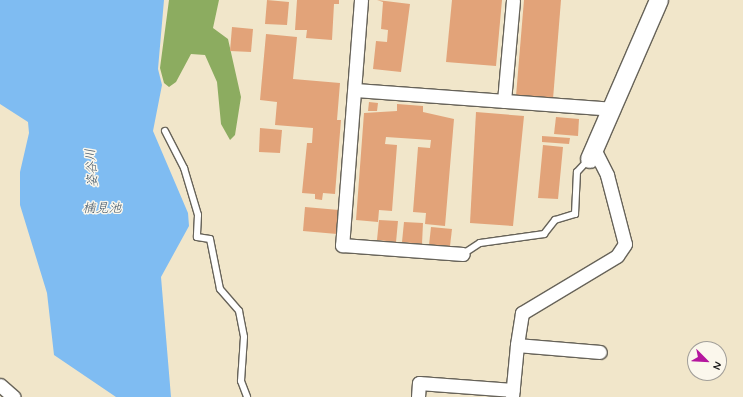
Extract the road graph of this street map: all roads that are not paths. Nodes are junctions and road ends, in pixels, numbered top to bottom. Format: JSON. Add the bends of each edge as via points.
{"nodes":[{"id":1,"x":361,"y":0,"type":"edge"},
{"id":2,"x":513,"y":0,"type":"edge"},
{"id":3,"x":659,"y":0,"type":"edge"},
{"id":4,"x":355,"y":90,"type":"junction"},
{"id":5,"x":504,"y":101,"type":"junction"},
{"id":6,"x":611,"y":109,"type":"junction"},
{"id":7,"x":165,"y":132,"type":"dead end"},
{"id":8,"x":592,"y":154,"type":"junction"},
{"id":9,"x":463,"y":254,"type":"joint"},
{"id":10,"x":517,"y":345,"type":"junction"},
{"id":11,"x":600,"y":352,"type":"dead end"},
{"id":12,"x":0,"y":385,"type":"edge"},
{"id":13,"x":512,"y":394,"type":"edge"},
{"id":14,"x":14,"y":397,"type":"edge"},
{"id":15,"x":247,"y":397,"type":"edge"},
{"id":16,"x":418,"y":397,"type":"edge"}],
"edges":[{"from":1,"to":4,"type":"street"},
{"from":2,"to":5,"type":"street"},
{"from":3,"to":6,"type":"street"},
{"from":4,"to":5,"type":"street"},
{"from":4,"to":9,"type":"street","via":[[342,245]]},
{"from":5,"to":6,"type":"street"},
{"from":6,"to":8,"type":"street"},
{"from":7,"to":15,"type":"lane","via":[[184,168],[198,215],[197,237],[210,239],[220,290],[239,311],[244,336],[242,381]]},
{"from":8,"to":9,"type":"lane","via":[[577,172],[575,214],[555,220],[544,234],[480,242]]},
{"from":8,"to":10,"type":"street","via":[[607,176],[625,244],[617,256],[522,313]]},
{"from":10,"to":11,"type":"street"},
{"from":10,"to":13,"type":"street"},
{"from":12,"to":14,"type":"street"},
{"from":13,"to":16,"type":"street","via":[[419,383]]}]}
